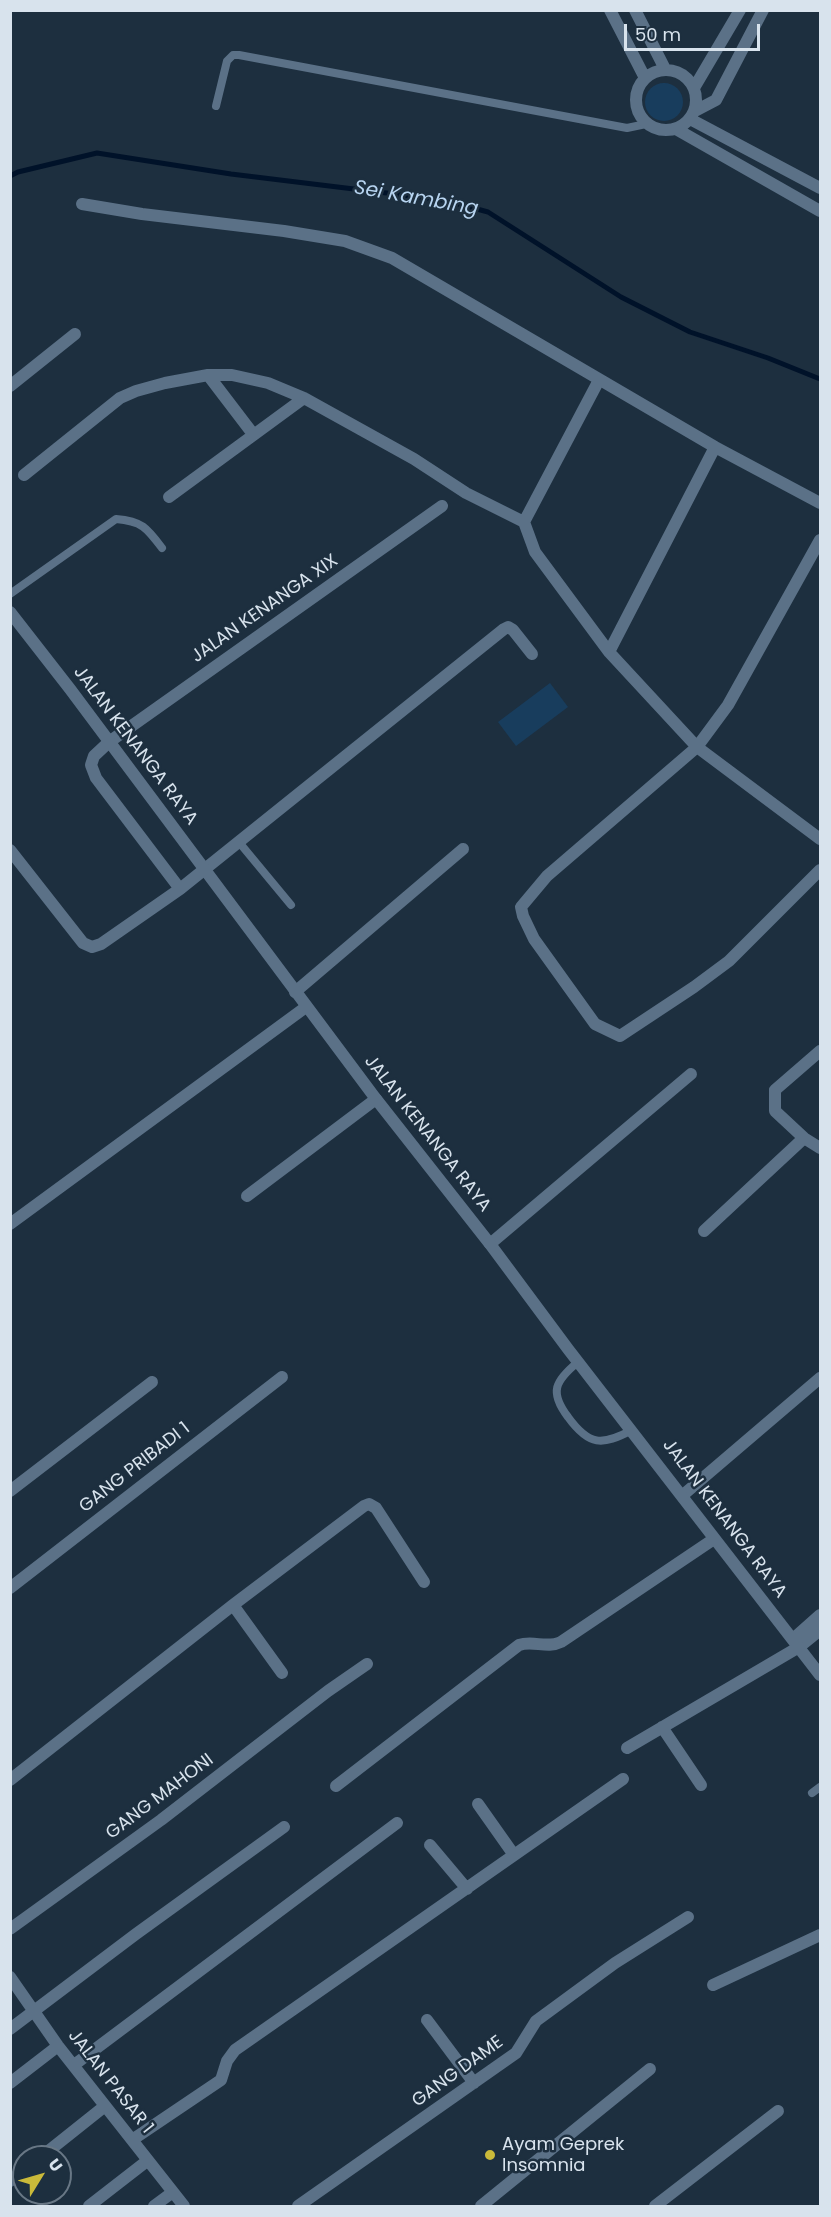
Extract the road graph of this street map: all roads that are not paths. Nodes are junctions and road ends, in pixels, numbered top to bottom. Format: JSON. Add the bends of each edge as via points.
{"nodes":[{"id":1,"x":610,"y":10,"type":"edge"},
{"id":2,"x":635,"y":10,"type":"edge"},
{"id":3,"x":740,"y":10,"type":"edge"},
{"id":4,"x":763,"y":10,"type":"edge"},
{"id":5,"x":665,"y":69,"type":"junction"},
{"id":6,"x":645,"y":78,"type":"junction"},
{"id":7,"x":694,"y":88,"type":"junction"},
{"id":8,"x":216,"y":106,"type":"dead end"},
{"id":9,"x":693,"y":115,"type":"junction"},
{"id":10,"x":646,"y":124,"type":"junction"},
{"id":11,"x":676,"y":129,"type":"junction"},
{"id":12,"x":820,"y":188,"type":"edge"},
{"id":13,"x":82,"y":204,"type":"dead end"},
{"id":14,"x":820,"y":211,"type":"edge"},
{"id":15,"x":75,"y":334,"type":"dead end"},
{"id":16,"x":208,"y":375,"type":"junction"},
{"id":17,"x":599,"y":380,"type":"junction"},
{"id":18,"x":10,"y":386,"type":"edge"},
{"id":19,"x":304,"y":398,"type":"junction"},
{"id":20,"x":252,"y":434,"type":"junction"},
{"id":21,"x":715,"y":447,"type":"junction"},
{"id":22,"x":24,"y":475,"type":"dead end"},
{"id":23,"x":169,"y":497,"type":"dead end"},
{"id":24,"x":820,"y":503,"type":"edge"},
{"id":25,"x":442,"y":506,"type":"dead end"},
{"id":26,"x":524,"y":522,"type":"junction"},
{"id":27,"x":820,"y":540,"type":"edge"},
{"id":28,"x":162,"y":548,"type":"dead end"},
{"id":29,"x":10,"y":594,"type":"edge"},
{"id":30,"x":10,"y":612,"type":"edge"},
{"id":31,"x":609,"y":652,"type":"junction"},
{"id":32,"x":532,"y":654,"type":"dead end"},
{"id":33,"x":108,"y":741,"type":"junction"},
{"id":34,"x":698,"y":747,"type":"junction"},
{"id":35,"x":820,"y":839,"type":"edge"},
{"id":36,"x":238,"y":841,"type":"junction"},
{"id":37,"x":463,"y":849,"type":"dead end"},
{"id":38,"x":10,"y":850,"type":"edge"},
{"id":39,"x":205,"y":869,"type":"junction"},
{"id":40,"x":820,"y":870,"type":"edge"},
{"id":41,"x":180,"y":889,"type":"junction"},
{"id":42,"x":291,"y":905,"type":"dead end"},
{"id":43,"x":295,"y":992,"type":"junction"},
{"id":44,"x":306,"y":1007,"type":"junction"},
{"id":45,"x":820,"y":1051,"type":"edge"},
{"id":46,"x":691,"y":1074,"type":"dead end"},
{"id":47,"x":376,"y":1099,"type":"junction"},
{"id":48,"x":804,"y":1138,"type":"junction"},
{"id":49,"x":820,"y":1148,"type":"edge"},
{"id":50,"x":247,"y":1196,"type":"dead end"},
{"id":51,"x":10,"y":1224,"type":"edge"},
{"id":52,"x":704,"y":1231,"type":"dead end"},
{"id":53,"x":490,"y":1244,"type":"junction"},
{"id":54,"x":579,"y":1362,"type":"junction"},
{"id":55,"x":282,"y":1377,"type":"dead end"},
{"id":56,"x":820,"y":1378,"type":"edge"},
{"id":57,"x":152,"y":1382,"type":"dead end"},
{"id":58,"x":632,"y":1430,"type":"junction"},
{"id":59,"x":10,"y":1491,"type":"edge"},
{"id":60,"x":683,"y":1495,"type":"junction"},
{"id":61,"x":714,"y":1539,"type":"junction"},
{"id":62,"x":424,"y":1582,"type":"dead end"},
{"id":63,"x":10,"y":1588,"type":"edge"},
{"id":64,"x":232,"y":1605,"type":"junction"},
{"id":65,"x":820,"y":1615,"type":"edge"},
{"id":66,"x":820,"y":1630,"type":"edge"},
{"id":67,"x":796,"y":1643,"type":"junction"},
{"id":68,"x":367,"y":1665,"type":"dead end"},
{"id":69,"x":282,"y":1673,"type":"dead end"},
{"id":70,"x":820,"y":1674,"type":"edge"},
{"id":71,"x":662,"y":1727,"type":"junction"},
{"id":72,"x":627,"y":1748,"type":"dead end"},
{"id":73,"x":623,"y":1779,"type":"dead end"},
{"id":74,"x":10,"y":1780,"type":"edge"},
{"id":75,"x":701,"y":1785,"type":"dead end"},
{"id":76,"x":336,"y":1786,"type":"dead end"},
{"id":77,"x":820,"y":1787,"type":"edge"},
{"id":78,"x":812,"y":1793,"type":"dead end"},
{"id":79,"x":478,"y":1804,"type":"dead end"},
{"id":80,"x":397,"y":1822,"type":"dead end"},
{"id":81,"x":284,"y":1827,"type":"dead end"},
{"id":82,"x":430,"y":1845,"type":"dead end"},
{"id":83,"x":514,"y":1855,"type":"junction"},
{"id":84,"x":466,"y":1889,"type":"junction"},
{"id":85,"x":687,"y":1917,"type":"dead end"},
{"id":86,"x":10,"y":1929,"type":"edge"},
{"id":87,"x":820,"y":1935,"type":"edge"},
{"id":88,"x":10,"y":1977,"type":"edge"},
{"id":89,"x":713,"y":1985,"type":"dead end"},
{"id":90,"x":35,"y":2012,"type":"junction"},
{"id":91,"x":428,"y":2020,"type":"dead end"},
{"id":92,"x":10,"y":2029,"type":"edge"},
{"id":93,"x":58,"y":2046,"type":"junction"},
{"id":94,"x":74,"y":2065,"type":"junction"},
{"id":95,"x":650,"y":2069,"type":"dead end"},
{"id":96,"x":10,"y":2083,"type":"edge"},
{"id":97,"x":474,"y":2083,"type":"junction"},
{"id":98,"x":105,"y":2106,"type":"junction"},
{"id":99,"x":778,"y":2111,"type":"dead end"},
{"id":100,"x":132,"y":2140,"type":"junction"},
{"id":101,"x":56,"y":2145,"type":"edge"},
{"id":102,"x":147,"y":2161,"type":"junction"},
{"id":103,"x":173,"y":2192,"type":"junction"},
{"id":104,"x":89,"y":2206,"type":"edge"},
{"id":105,"x":154,"y":2206,"type":"edge"},
{"id":106,"x":184,"y":2206,"type":"edge"},
{"id":107,"x":298,"y":2206,"type":"edge"},
{"id":108,"x":481,"y":2206,"type":"edge"},
{"id":109,"x":655,"y":2206,"type":"edge"}],
"edges":[{"from":1,"to":6,"type":"street"},
{"from":2,"to":5,"type":"street"},
{"from":3,"to":7,"type":"street"},
{"from":4,"to":9,"type":"street","via":[[716,100]]},
{"from":5,"to":6,"type":"street"},
{"from":5,"to":7,"type":"street","via":[[682,74]]},
{"from":6,"to":10,"type":"street","via":[[636,93],[637,110]]},
{"from":7,"to":9,"type":"street","via":[[697,100]]},
{"from":8,"to":10,"type":"lane","via":[[227,61],[239,55],[627,128]]},
{"from":9,"to":11,"type":"street"},
{"from":9,"to":12,"type":"street"},
{"from":10,"to":11,"type":"street","via":[[661,131]]},
{"from":11,"to":14,"type":"street"},
{"from":13,"to":17,"type":"street","via":[[345,241],[392,258]]},
{"from":15,"to":18,"type":"street"},
{"from":16,"to":19,"type":"street","via":[[268,382]]},
{"from":16,"to":20,"type":"street"},
{"from":16,"to":22,"type":"street","via":[[165,383],[120,398]]},
{"from":17,"to":21,"type":"street"},
{"from":17,"to":26,"type":"street"},
{"from":19,"to":20,"type":"street"},
{"from":19,"to":26,"type":"street","via":[[414,459],[466,493]]},
{"from":20,"to":23,"type":"street"},
{"from":21,"to":24,"type":"street"},
{"from":21,"to":31,"type":"street"},
{"from":25,"to":33,"type":"street","name":"JALAN KENANGA XIX"},
{"from":26,"to":31,"type":"street","via":[[535,552]]},
{"from":27,"to":34,"type":"street","via":[[728,705]]},
{"from":28,"to":29,"type":"lane","via":[[144,525],[116,519]]},
{"from":30,"to":33,"type":"street","name":"JALAN KENANGA RAYA"},
{"from":31,"to":34,"type":"street"},
{"from":32,"to":36,"type":"street","via":[[513,630],[504,628]]},
{"from":33,"to":39,"type":"street","name":"JALAN KENANGA RAYA"},
{"from":33,"to":41,"type":"street","name":"JALAN KENANGA XIX","via":[[91,765],[96,778]]},
{"from":34,"to":35,"type":"street"},
{"from":34,"to":40,"type":"street","via":[[547,876],[521,907],[534,939],[594,1024],[620,1036],[674,1001],[729,961]]},
{"from":36,"to":39,"type":"street"},
{"from":36,"to":42,"type":"lane"},
{"from":37,"to":43,"type":"street"},
{"from":38,"to":41,"type":"street","via":[[83,943],[92,947]]},
{"from":39,"to":41,"type":"street"},
{"from":39,"to":43,"type":"street","name":"JALAN KENANGA RAYA"},
{"from":43,"to":44,"type":"street","name":"JALAN KENANGA RAYA"},
{"from":44,"to":47,"type":"street","name":"JALAN KENANGA RAYA"},
{"from":44,"to":51,"type":"street"},
{"from":45,"to":48,"type":"street","via":[[775,1090],[775,1111]]},
{"from":46,"to":53,"type":"street"},
{"from":47,"to":50,"type":"street"},
{"from":47,"to":53,"type":"street","name":"JALAN KENANGA RAYA"},
{"from":48,"to":49,"type":"street"},
{"from":48,"to":52,"type":"street"},
{"from":53,"to":54,"type":"street","name":"JALAN KENANGA RAYA"},
{"from":54,"to":58,"type":"street","name":"JALAN KENANGA RAYA"},
{"from":54,"to":58,"type":"lane","via":[[564,1374],[557,1390],[558,1403],[579,1432],[589,1440],[613,1440]]},
{"from":55,"to":63,"type":"street","name":"GANG PRIBADI 1"},
{"from":56,"to":60,"type":"street"},
{"from":57,"to":59,"type":"street"},
{"from":58,"to":60,"type":"street","name":"JALAN KENANGA RAYA"},
{"from":60,"to":61,"type":"street","name":"JALAN KENANGA RAYA"},
{"from":61,"to":67,"type":"street","name":"JALAN KENANGA RAYA"},
{"from":61,"to":76,"type":"street","via":[[561,1642],[519,1645]]},
{"from":62,"to":64,"type":"street","via":[[376,1508],[369,1504]]},
{"from":64,"to":69,"type":"street"},
{"from":64,"to":74,"type":"street"},
{"from":65,"to":67,"type":"street"},
{"from":66,"to":67,"type":"street"},
{"from":67,"to":70,"type":"street","name":"JALAN KENANGA RAYA"},
{"from":67,"to":71,"type":"street"},
{"from":68,"to":86,"type":"street","name":"GANG MAHONI"},
{"from":71,"to":72,"type":"street"},
{"from":71,"to":75,"type":"street"},
{"from":73,"to":83,"type":"street"},
{"from":77,"to":78,"type":"lane"},
{"from":79,"to":83,"type":"street"},
{"from":80,"to":94,"type":"street"},
{"from":81,"to":90,"type":"street"},
{"from":82,"to":84,"type":"street"},
{"from":83,"to":84,"type":"street"},
{"from":84,"to":100,"type":"street","via":[[235,2050],[220,2080]]},
{"from":85,"to":97,"type":"street","name":"GANG DAME","via":[[536,2021],[516,2053]]},
{"from":87,"to":89,"type":"street"},
{"from":88,"to":90,"type":"street","name":"JALAN PASAR 1"},
{"from":90,"to":92,"type":"street"},
{"from":90,"to":93,"type":"street","name":"JALAN PASAR 1"},
{"from":91,"to":97,"type":"street"},
{"from":93,"to":94,"type":"street","name":"JALAN PASAR 1"},
{"from":93,"to":96,"type":"street"},
{"from":94,"to":98,"type":"street","name":"JALAN PASAR 1"},
{"from":95,"to":108,"type":"street"},
{"from":97,"to":107,"type":"street","name":"GANG DAME"},
{"from":98,"to":100,"type":"street","name":"JALAN PASAR 1"},
{"from":98,"to":101,"type":"street"},
{"from":99,"to":109,"type":"street"},
{"from":100,"to":102,"type":"street","name":"JALAN PASAR 1"},
{"from":102,"to":103,"type":"street","name":"JALAN PASAR 1"},
{"from":102,"to":104,"type":"street"},
{"from":103,"to":105,"type":"street"},
{"from":103,"to":106,"type":"street","name":"JALAN PASAR 1"}]}
